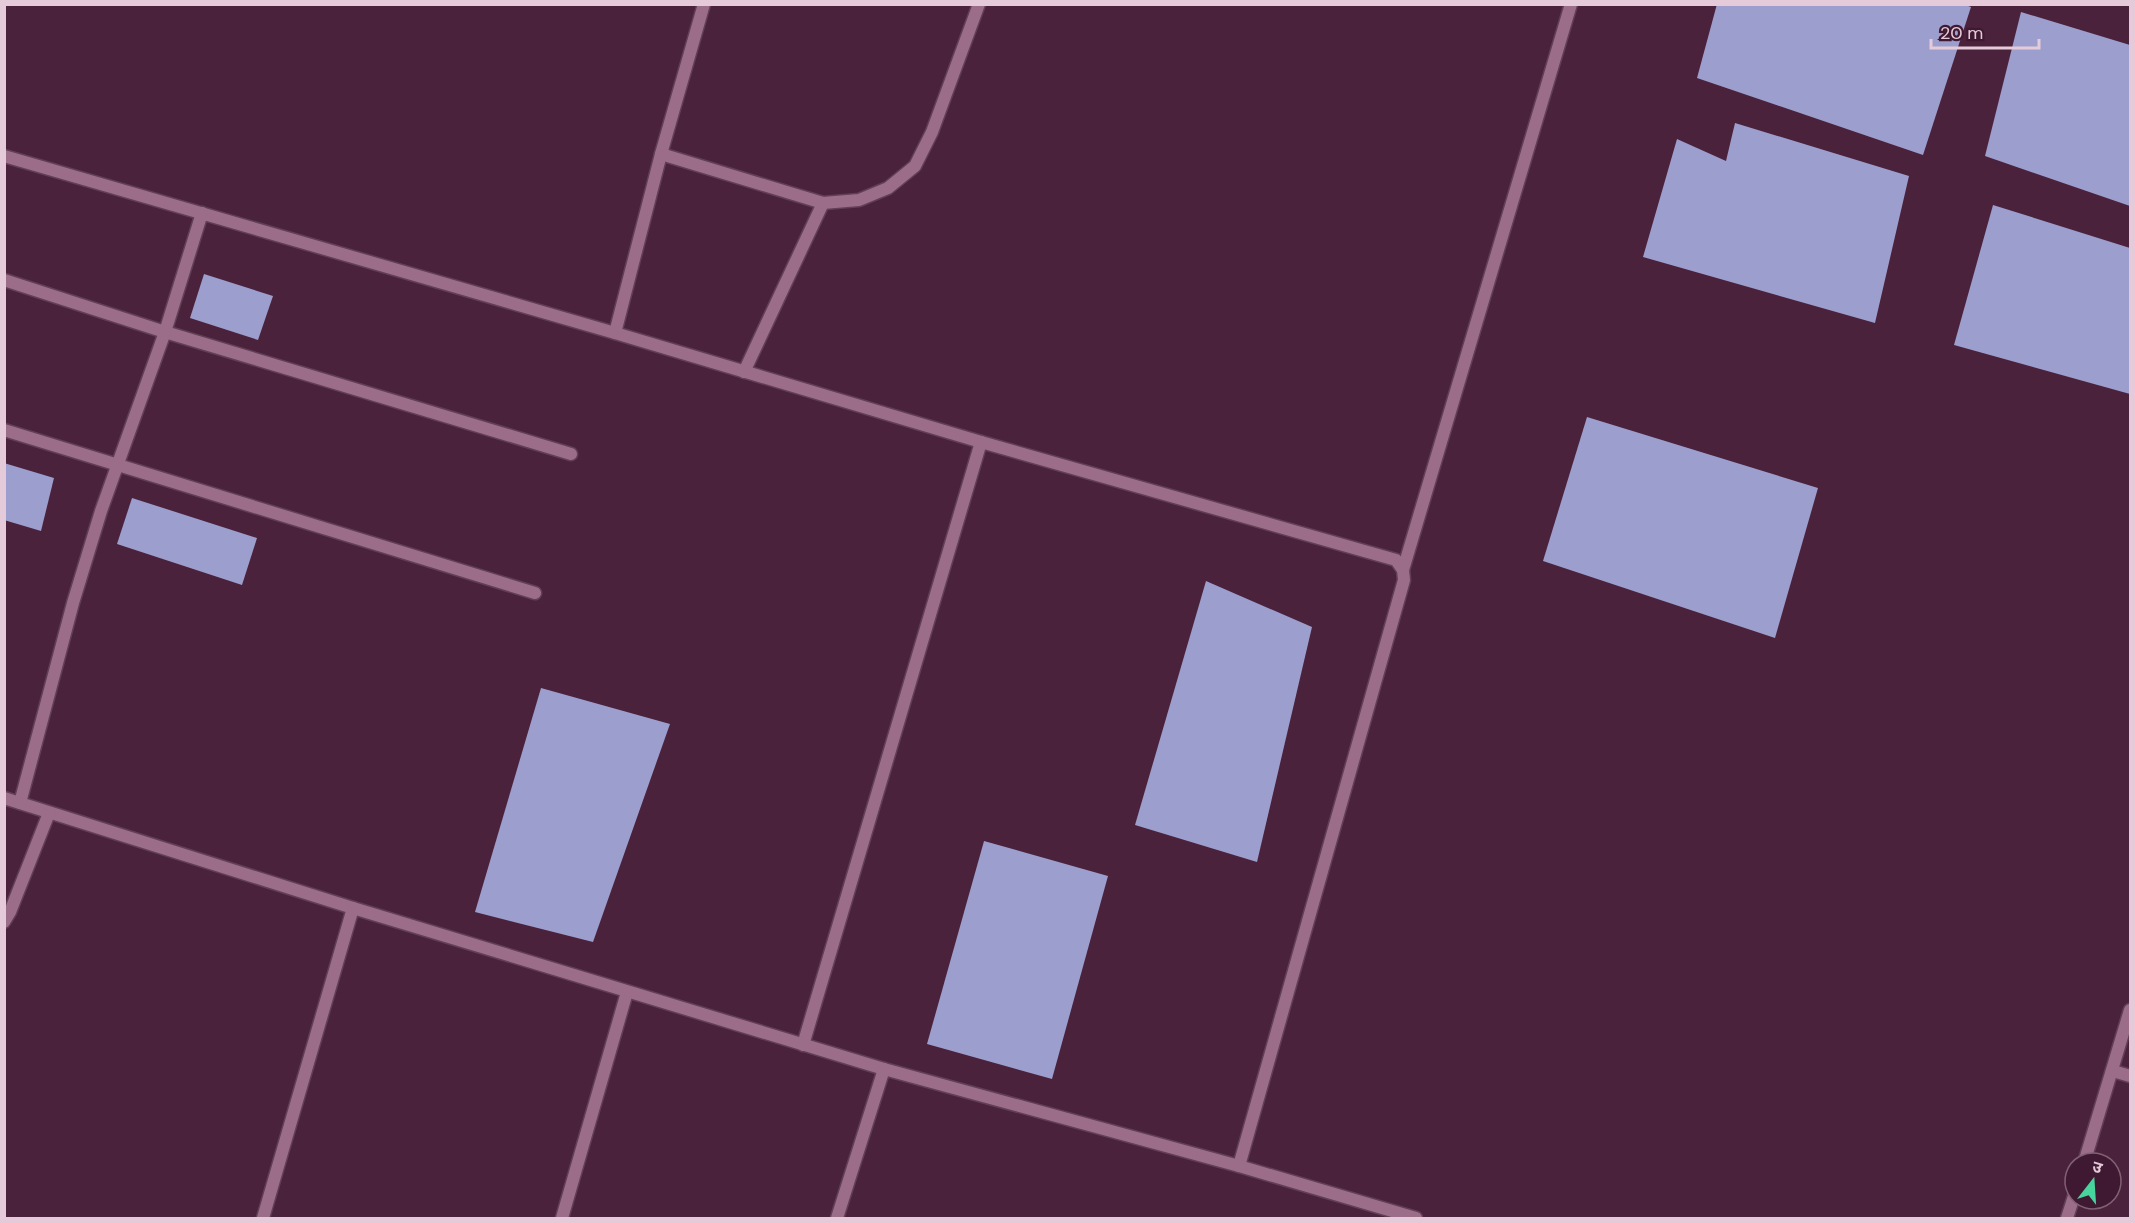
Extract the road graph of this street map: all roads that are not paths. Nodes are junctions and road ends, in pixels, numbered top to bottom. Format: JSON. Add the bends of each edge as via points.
{"nodes":[{"id":1,"x":704,"y":4,"type":"edge"},
{"id":2,"x":979,"y":4,"type":"edge"},
{"id":3,"x":1571,"y":4,"type":"edge"},
{"id":4,"x":661,"y":154,"type":"junction"},
{"id":5,"x":4,"y":156,"type":"edge"},
{"id":6,"x":823,"y":203,"type":"junction"},
{"id":7,"x":202,"y":213,"type":"junction"},
{"id":8,"x":4,"y":280,"type":"edge"},
{"id":9,"x":165,"y":332,"type":"junction"},
{"id":10,"x":615,"y":333,"type":"junction"},
{"id":11,"x":744,"y":372,"type":"junction"},
{"id":12,"x":4,"y":430,"type":"edge"},
{"id":13,"x":981,"y":442,"type":"junction"},
{"id":14,"x":570,"y":454,"type":"dead end"},
{"id":15,"x":117,"y":466,"type":"junction"},
{"id":16,"x":1403,"y":570,"type":"junction"},
{"id":17,"x":535,"y":592,"type":"dead end"},
{"id":18,"x":4,"y":798,"type":"edge"},
{"id":19,"x":20,"y":803,"type":"junction"},
{"id":20,"x":50,"y":813,"type":"junction"},
{"id":21,"x":353,"y":908,"type":"junction"},
{"id":22,"x":4,"y":922,"type":"edge"},
{"id":23,"x":627,"y":992,"type":"junction"},
{"id":24,"x":2130,"y":1010,"type":"edge"},
{"id":25,"x":804,"y":1045,"type":"junction"},
{"id":26,"x":884,"y":1069,"type":"junction"},
{"id":27,"x":2113,"y":1071,"type":"junction"},
{"id":28,"x":2130,"y":1076,"type":"edge"},
{"id":29,"x":2088,"y":1151,"type":"edge"},
{"id":30,"x":1239,"y":1166,"type":"junction"},
{"id":31,"x":1383,"y":1214,"type":"edge"},
{"id":32,"x":263,"y":1218,"type":"edge"},
{"id":33,"x":562,"y":1218,"type":"edge"},
{"id":34,"x":837,"y":1218,"type":"edge"},
{"id":35,"x":1416,"y":1218,"type":"edge"}],
"edges":[{"from":1,"to":4,"type":"street"},
{"from":2,"to":6,"type":"street","via":[[932,132],[915,166],[888,188],[859,200]]},
{"from":3,"to":16,"type":"street"},
{"from":4,"to":6,"type":"street"},
{"from":4,"to":10,"type":"street"},
{"from":5,"to":7,"type":"street"},
{"from":6,"to":11,"type":"street"},
{"from":7,"to":9,"type":"street"},
{"from":7,"to":10,"type":"street"},
{"from":8,"to":9,"type":"street"},
{"from":9,"to":14,"type":"street"},
{"from":9,"to":15,"type":"street"},
{"from":10,"to":11,"type":"street"},
{"from":11,"to":13,"type":"street"},
{"from":12,"to":15,"type":"street"},
{"from":13,"to":16,"type":"street","via":[[1390,557]]},
{"from":13,"to":25,"type":"street"},
{"from":15,"to":17,"type":"street"},
{"from":15,"to":19,"type":"street","via":[[73,603]]},
{"from":16,"to":30,"type":"street","via":[[1401,592]]},
{"from":18,"to":19,"type":"street"},
{"from":19,"to":20,"type":"street"},
{"from":20,"to":21,"type":"street"},
{"from":20,"to":22,"type":"street"},
{"from":21,"to":23,"type":"street"},
{"from":21,"to":32,"type":"street"},
{"from":23,"to":25,"type":"street"},
{"from":23,"to":33,"type":"street"},
{"from":24,"to":27,"type":"street"},
{"from":25,"to":26,"type":"street"},
{"from":26,"to":30,"type":"street"},
{"from":26,"to":34,"type":"street"},
{"from":27,"to":28,"type":"street"},
{"from":27,"to":29,"type":"street"},
{"from":30,"to":31,"type":"street"},
{"from":31,"to":35,"type":"street"}]}
